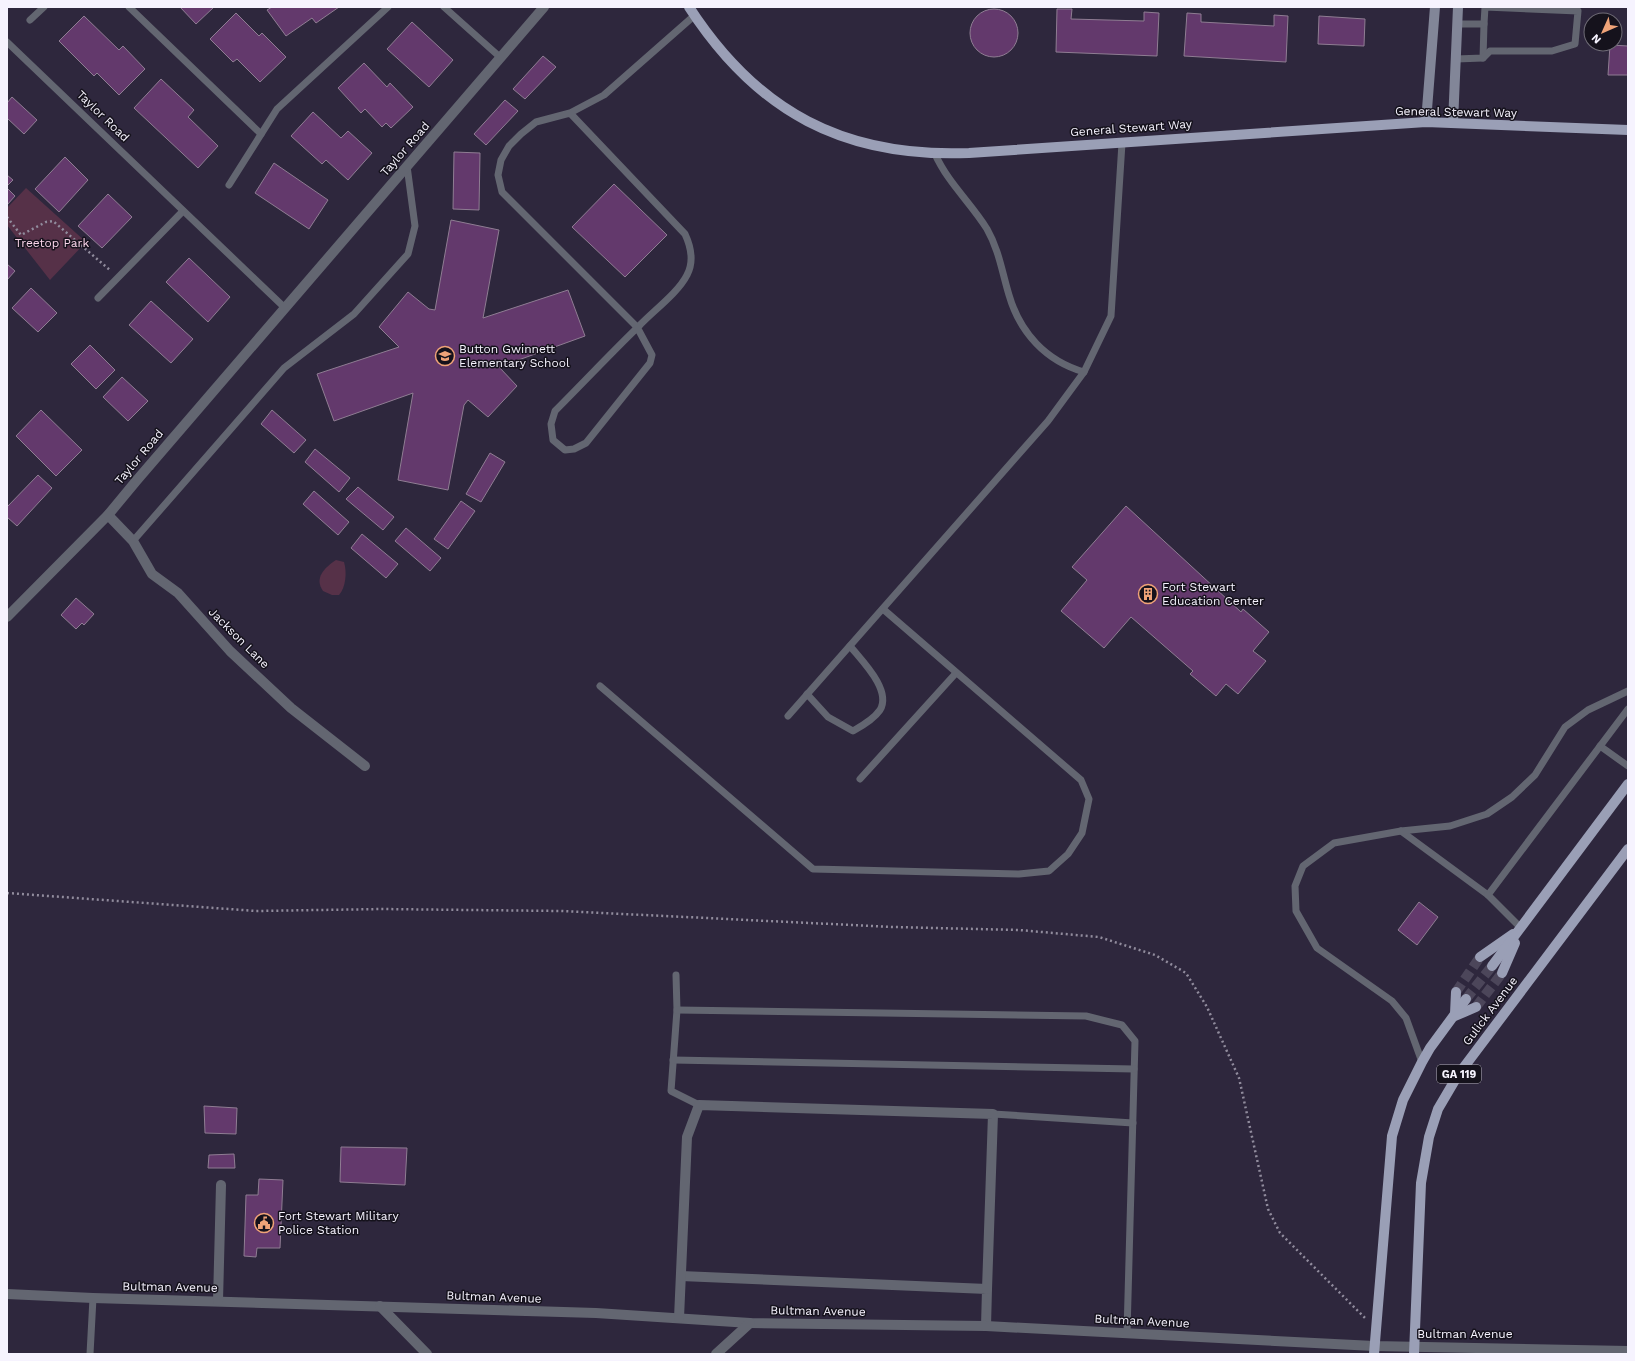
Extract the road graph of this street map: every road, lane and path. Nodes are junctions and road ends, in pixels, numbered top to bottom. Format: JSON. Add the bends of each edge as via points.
{"nodes":[{"id":1,"x":44,"y":7,"type":"edge"},
{"id":2,"x":129,"y":7,"type":"edge"},
{"id":3,"x":388,"y":7,"type":"edge"},
{"id":4,"x":444,"y":7,"type":"edge"},
{"id":5,"x":544,"y":7,"type":"edge"},
{"id":6,"x":1435,"y":7,"type":"edge"},
{"id":7,"x":1458,"y":7,"type":"edge"},
{"id":8,"x":692,"y":11,"type":"edge"},
{"id":9,"x":30,"y":20,"type":"dead end"},
{"id":10,"x":1458,"y":24,"type":"junction"},
{"id":11,"x":1484,"y":24,"type":"junction"},
{"id":12,"x":7,"y":42,"type":"edge"},
{"id":13,"x":501,"y":58,"type":"junction"},
{"id":14,"x":1483,"y":58,"type":"junction"},
{"id":15,"x":1456,"y":59,"type":"junction"},
{"id":16,"x":570,"y":113,"type":"junction"},
{"id":17,"x":1426,"y":122,"type":"junction"},
{"id":18,"x":1453,"y":123,"type":"junction"},
{"id":19,"x":1628,"y":130,"type":"edge"},
{"id":20,"x":261,"y":134,"type":"junction"},
{"id":21,"x":1122,"y":143,"type":"junction"},
{"id":22,"x":935,"y":154,"type":"junction"},
{"id":23,"x":407,"y":166,"type":"junction"},
{"id":24,"x":229,"y":185,"type":"dead end"},
{"id":25,"x":183,"y":212,"type":"junction"},
{"id":26,"x":7,"y":217,"type":"edge"},
{"id":27,"x":119,"y":277,"type":"junction"},
{"id":28,"x":98,"y":298,"type":"dead end"},
{"id":29,"x":285,"y":308,"type":"junction"},
{"id":30,"x":637,"y":327,"type":"junction"},
{"id":31,"x":1084,"y":372,"type":"junction"},
{"id":32,"x":108,"y":515,"type":"junction"},
{"id":33,"x":133,"y":541,"type":"junction"},
{"id":34,"x":882,"y":609,"type":"junction"},
{"id":35,"x":7,"y":618,"type":"edge"},
{"id":36,"x":850,"y":646,"type":"junction"},
{"id":37,"x":956,"y":673,"type":"junction"},
{"id":38,"x":600,"y":686,"type":"dead end"},
{"id":39,"x":1628,"y":691,"type":"edge"},
{"id":40,"x":807,"y":694,"type":"junction"},
{"id":41,"x":1628,"y":709,"type":"edge"},
{"id":42,"x":788,"y":716,"type":"dead end"},
{"id":43,"x":1600,"y":746,"type":"junction"},
{"id":44,"x":365,"y":766,"type":"dead end"},
{"id":45,"x":1628,"y":766,"type":"edge"},
{"id":46,"x":860,"y":779,"type":"dead end"},
{"id":47,"x":1628,"y":784,"type":"edge"},
{"id":48,"x":1401,"y":831,"type":"junction"},
{"id":49,"x":1628,"y":849,"type":"edge"},
{"id":50,"x":7,"y":893,"type":"edge"},
{"id":51,"x":1488,"y":895,"type":"junction"},
{"id":52,"x":1521,"y":928,"type":"junction"},
{"id":53,"x":1480,"y":957,"type":"tunnel mouth"},
{"id":54,"x":1492,"y":966,"type":"tunnel mouth"},
{"id":55,"x":1502,"y":973,"type":"tunnel mouth"},
{"id":56,"x":676,"y":975,"type":"dead end"},
{"id":57,"x":1456,"y":992,"type":"tunnel mouth"},
{"id":58,"x":1466,"y":999,"type":"tunnel mouth"},
{"id":59,"x":1476,"y":1007,"type":"tunnel mouth"},
{"id":60,"x":677,"y":1010,"type":"junction"},
{"id":61,"x":1455,"y":1016,"type":"junction"},
{"id":62,"x":673,"y":1060,"type":"junction"},
{"id":63,"x":1422,"y":1062,"type":"junction"},
{"id":64,"x":1134,"y":1069,"type":"junction"},
{"id":65,"x":699,"y":1105,"type":"junction"},
{"id":66,"x":993,"y":1114,"type":"junction"},
{"id":67,"x":1133,"y":1123,"type":"junction"},
{"id":68,"x":221,"y":1185,"type":"dead end"},
{"id":69,"x":681,"y":1276,"type":"junction"},
{"id":70,"x":988,"y":1289,"type":"junction"},
{"id":71,"x":7,"y":1294,"type":"edge"},
{"id":72,"x":92,"y":1298,"type":"junction"},
{"id":73,"x":218,"y":1301,"type":"junction"},
{"id":74,"x":380,"y":1306,"type":"junction"},
{"id":75,"x":679,"y":1318,"type":"junction"},
{"id":76,"x":750,"y":1323,"type":"junction"},
{"id":77,"x":986,"y":1326,"type":"junction"},
{"id":78,"x":1376,"y":1329,"type":"junction"},
{"id":79,"x":1127,"y":1333,"type":"junction"},
{"id":80,"x":1374,"y":1350,"type":"edge"},
{"id":81,"x":1414,"y":1350,"type":"edge"},
{"id":82,"x":1628,"y":1351,"type":"edge"},
{"id":83,"x":90,"y":1354,"type":"edge"},
{"id":84,"x":427,"y":1354,"type":"edge"},
{"id":85,"x":716,"y":1354,"type":"edge"}],
"edges":[{"from":1,"to":9,"type":"lane"},
{"from":2,"to":20,"type":"lane"},
{"from":3,"to":20,"type":"lane","via":[[277,109]]},
{"from":4,"to":13,"type":"lane"},
{"from":5,"to":13,"type":"street","name":"Taylor Road"},
{"from":6,"to":17,"type":"main road"},
{"from":7,"to":10,"type":"main road"},
{"from":8,"to":16,"type":"lane","via":[[604,94]]},
{"from":8,"to":22,"type":"main road","name":"General Stewart Way","via":[[730,61],[748,79],[762,92],[801,118],[842,137],[874,146],[904,152]]},
{"from":10,"to":11,"type":"lane"},
{"from":10,"to":15,"type":"main road"},
{"from":11,"to":14,"type":"lane"},
{"from":11,"to":14,"type":"lane","via":[[1485,8],[1578,11],[1575,44],[1552,51],[1490,51]]},
{"from":12,"to":25,"type":"lane","name":"Taylor Road"},
{"from":13,"to":23,"type":"street","name":"Taylor Road"},
{"from":14,"to":15,"type":"lane"},
{"from":15,"to":18,"type":"main road"},
{"from":16,"to":30,"type":"lane","via":[[680,228],[691,245],[688,274]]},
{"from":16,"to":30,"type":"lane","via":[[536,122],[521,134],[509,146],[501,160],[499,184],[502,192]]},
{"from":17,"to":18,"type":"main road","name":"General Stewart Way"},
{"from":17,"to":21,"type":"main road","name":"General Stewart Way"},
{"from":18,"to":19,"type":"main road","name":"General Stewart Way"},
{"from":20,"to":24,"type":"lane"},
{"from":21,"to":22,"type":"main road","name":"General Stewart Way"},
{"from":21,"to":31,"type":"lane","via":[[1110,316]]},
{"from":22,"to":31,"type":"lane","via":[[942,171],[993,240],[1014,310],[1023,328],[1045,353],[1058,362]]},
{"from":23,"to":29,"type":"street","name":"Taylor Road"},
{"from":23,"to":33,"type":"lane","via":[[415,226],[408,254],[354,314],[284,368]]},
{"from":25,"to":27,"type":"lane"},
{"from":25,"to":29,"type":"lane","name":"Taylor Road"},
{"from":26,"to":27,"type":"path","via":[[21,235],[51,220],[56,222]]},
{"from":27,"to":28,"type":"lane"},
{"from":29,"to":32,"type":"street","name":"Taylor Road"},
{"from":30,"to":30,"type":"lane","via":[[555,411],[551,424],[552,440],[565,450],[586,444],[650,363],[652,355]]},
{"from":31,"to":34,"type":"lane","via":[[1048,421]]},
{"from":32,"to":33,"type":"street","name":"Jackson Lane"},
{"from":32,"to":35,"type":"street","name":"Taylor Road"},
{"from":33,"to":44,"type":"street","name":"Jackson Lane","via":[[152,574],[178,593],[230,651],[291,708]]},
{"from":34,"to":36,"type":"lane"},
{"from":34,"to":37,"type":"lane"},
{"from":36,"to":40,"type":"lane"},
{"from":36,"to":40,"type":"lane","via":[[875,677],[884,694],[880,709],[853,731],[828,717]]},
{"from":37,"to":38,"type":"lane","via":[[1081,780],[1089,799],[1082,833],[1068,854],[1049,870],[1019,874],[813,869]]},
{"from":37,"to":46,"type":"lane"},
{"from":39,"to":48,"type":"lane","via":[[1588,710],[1565,727],[1535,775],[1512,797],[1488,814],[1450,826]]},
{"from":40,"to":42,"type":"lane"},
{"from":41,"to":43,"type":"lane"},
{"from":43,"to":45,"type":"lane"},
{"from":43,"to":51,"type":"lane"},
{"from":47,"to":52,"type":"main road"},
{"from":48,"to":51,"type":"lane"},
{"from":48,"to":63,"type":"lane","via":[[1334,843],[1318,854],[1303,866],[1295,886],[1296,911],[1316,948],[1397,1006],[1406,1018]]},
{"from":49,"to":81,"type":"main road","name":"Gulick Avenue","number":"GA 119","via":[[1458,1075],[1438,1110],[1429,1136],[1421,1183]]},
{"from":50,"to":78,"type":"path","via":[[256,911],[561,911],[1019,930],[1106,939],[1155,955],[1186,973],[1208,1007],[1239,1078],[1268,1209],[1280,1233]]},
{"from":51,"to":52,"type":"lane"},
{"from":52,"to":53,"type":"main road"},
{"from":52,"to":54,"type":"main road"},
{"from":52,"to":55,"type":"main road"},
{"from":56,"to":60,"type":"lane"},
{"from":57,"to":61,"type":"main road"},
{"from":58,"to":61,"type":"main road","number":"GA 119"},
{"from":59,"to":61,"type":"main road"},
{"from":60,"to":62,"type":"lane"},
{"from":60,"to":64,"type":"lane","via":[[1086,1016],[1122,1025],[1135,1041]]},
{"from":61,"to":63,"type":"main road","number":"GA 119"},
{"from":62,"to":64,"type":"lane"},
{"from":62,"to":65,"type":"lane","via":[[671,1091]]},
{"from":63,"to":78,"type":"main road","number":"GA 119","via":[[1403,1100],[1392,1136]]},
{"from":64,"to":67,"type":"lane"},
{"from":65,"to":66,"type":"street"},
{"from":65,"to":69,"type":"street","via":[[687,1137]]},
{"from":66,"to":67,"type":"lane"},
{"from":66,"to":70,"type":"street"},
{"from":67,"to":79,"type":"lane"},
{"from":68,"to":73,"type":"street"},
{"from":69,"to":70,"type":"street"},
{"from":69,"to":75,"type":"street"},
{"from":70,"to":77,"type":"street"},
{"from":71,"to":72,"type":"street","name":"Bultman Avenue"},
{"from":72,"to":73,"type":"street","name":"Bultman Avenue"},
{"from":72,"to":83,"type":"lane"},
{"from":73,"to":74,"type":"street","name":"Bultman Avenue"},
{"from":74,"to":75,"type":"street","name":"Bultman Avenue"},
{"from":74,"to":84,"type":"street"},
{"from":75,"to":76,"type":"street","name":"Bultman Avenue"},
{"from":76,"to":77,"type":"street","name":"Bultman Avenue"},
{"from":76,"to":85,"type":"street"},
{"from":77,"to":79,"type":"street","name":"Bultman Avenue"},
{"from":78,"to":80,"type":"main road","number":"GA 119"},
{"from":79,"to":80,"type":"street","name":"Bultman Avenue"},
{"from":80,"to":81,"type":"street","name":"Bultman Avenue"},
{"from":81,"to":82,"type":"street","name":"Bultman Avenue"}]}
